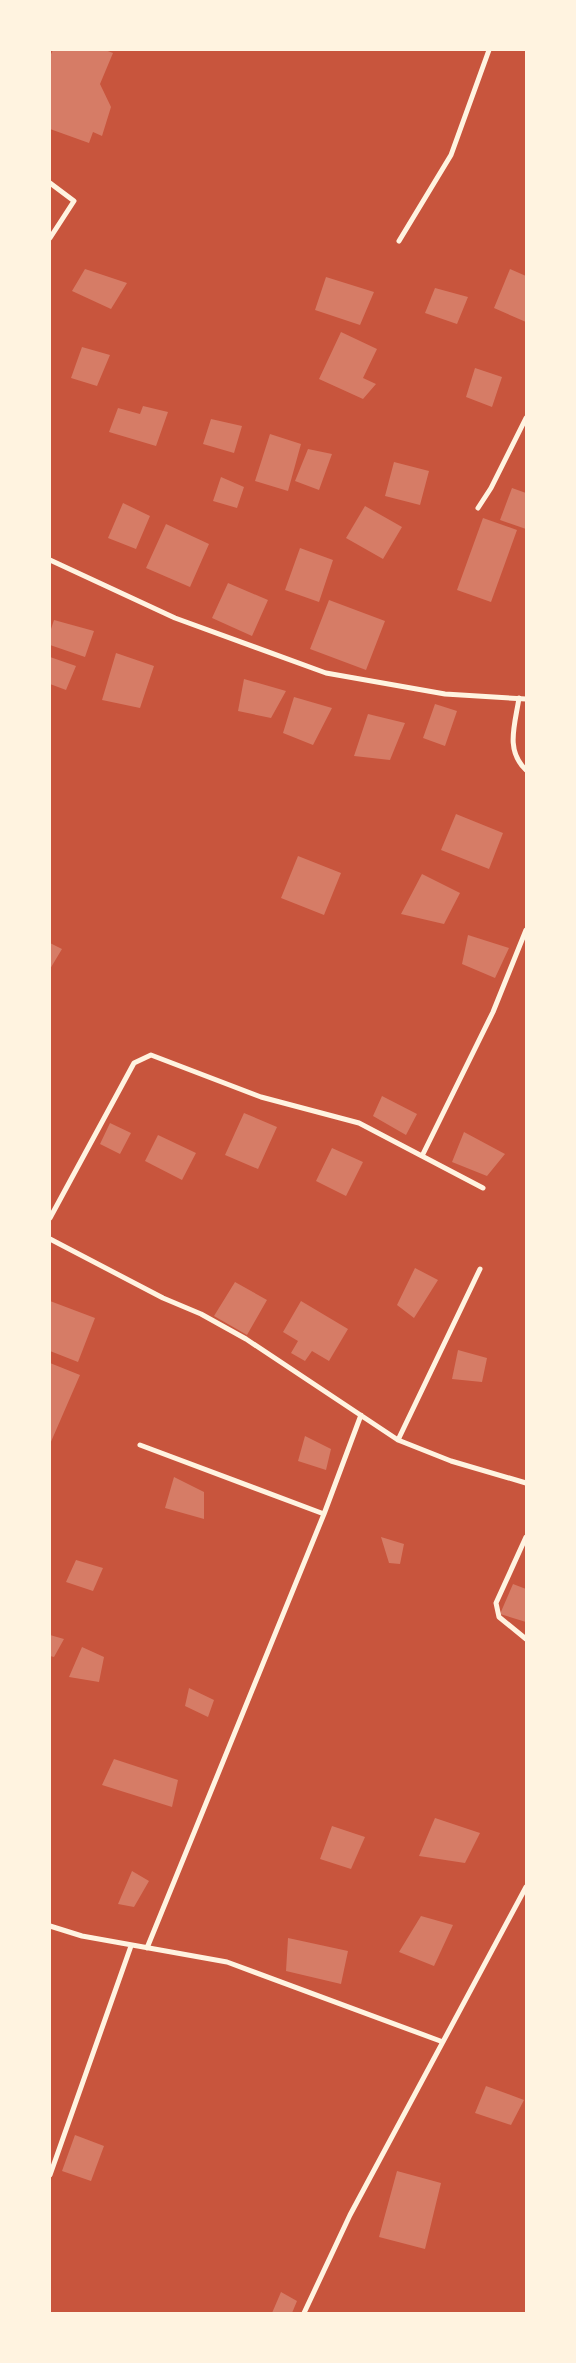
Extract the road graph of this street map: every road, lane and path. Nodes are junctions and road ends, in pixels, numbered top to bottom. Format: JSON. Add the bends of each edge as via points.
{"nodes":[{"id":1,"x":489,"y":50,"type":"edge"},
{"id":2,"x":50,"y":183,"type":"edge"},
{"id":3,"x":50,"y":238,"type":"edge"},
{"id":4,"x":399,"y":241,"type":"dead end"},
{"id":5,"x":526,"y":418,"type":"edge"},
{"id":6,"x":478,"y":508,"type":"dead end"},
{"id":7,"x":50,"y":560,"type":"edge"},
{"id":8,"x":519,"y":698,"type":"junction"},
{"id":9,"x":526,"y":699,"type":"edge"},
{"id":10,"x":526,"y":770,"type":"edge"},
{"id":11,"x":526,"y":930,"type":"edge"},
{"id":12,"x":422,"y":1156,"type":"junction"},
{"id":13,"x":483,"y":1188,"type":"dead end"},
{"id":14,"x":50,"y":1218,"type":"edge"},
{"id":15,"x":50,"y":1239,"type":"edge"},
{"id":16,"x":480,"y":1270,"type":"dead end"},
{"id":17,"x":361,"y":1415,"type":"junction"},
{"id":18,"x":398,"y":1440,"type":"junction"},
{"id":19,"x":140,"y":1445,"type":"dead end"},
{"id":20,"x":526,"y":1483,"type":"edge"},
{"id":21,"x":324,"y":1514,"type":"junction"},
{"id":22,"x":526,"y":1537,"type":"edge"},
{"id":23,"x":526,"y":1639,"type":"edge"},
{"id":24,"x":526,"y":1887,"type":"edge"},
{"id":25,"x":50,"y":1926,"type":"edge"},
{"id":26,"x":132,"y":1946,"type":"junction"},
{"id":27,"x":147,"y":1948,"type":"junction"},
{"id":28,"x":443,"y":2042,"type":"junction"},
{"id":29,"x":50,"y":2175,"type":"edge"},
{"id":30,"x":304,"y":2313,"type":"edge"}],
"edges":[{"from":1,"to":4,"type":"street","via":[[451,155]]},
{"from":2,"to":3,"type":"street","via":[[74,201]]},
{"from":5,"to":6,"type":"street"},
{"from":7,"to":8,"type":"street","via":[[175,618],[326,673],[445,694]]},
{"from":8,"to":9,"type":"street"},
{"from":8,"to":10,"type":"street","via":[[512,749]]},
{"from":11,"to":12,"type":"street","via":[[493,1012]]},
{"from":12,"to":13,"type":"street"},
{"from":12,"to":14,"type":"street","via":[[359,1124],[261,1097],[150,1055],[134,1063]]},
{"from":15,"to":17,"type":"street","via":[[246,1339]]},
{"from":16,"to":18,"type":"street"},
{"from":17,"to":18,"type":"street"},
{"from":17,"to":21,"type":"street"},
{"from":18,"to":20,"type":"street","via":[[451,1461]]},
{"from":19,"to":21,"type":"street"},
{"from":21,"to":27,"type":"street"},
{"from":22,"to":23,"type":"street","via":[[496,1608],[504,1623]]},
{"from":24,"to":28,"type":"street"},
{"from":25,"to":26,"type":"street"},
{"from":26,"to":27,"type":"street"},
{"from":26,"to":29,"type":"street"},
{"from":27,"to":28,"type":"street","via":[[227,1962]]},
{"from":28,"to":30,"type":"street","via":[[350,2215]]}]}
